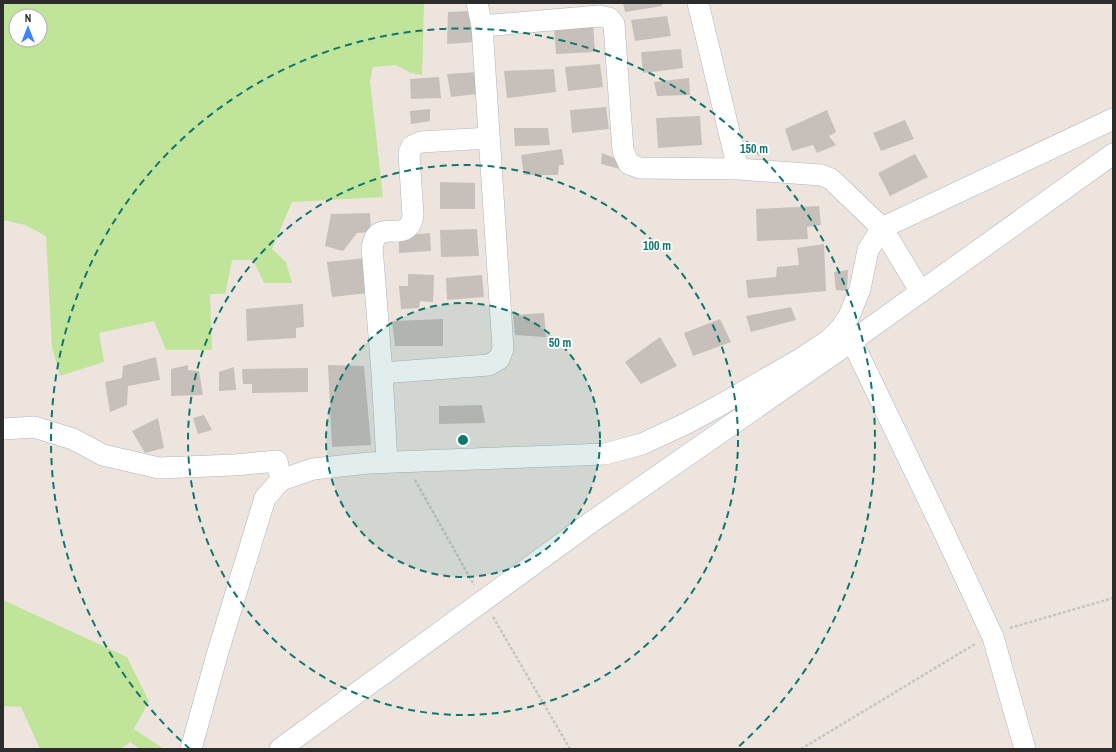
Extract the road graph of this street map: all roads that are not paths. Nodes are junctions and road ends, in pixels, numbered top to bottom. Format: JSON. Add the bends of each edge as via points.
{"nodes":[{"id":1,"x":477,"y":3,"type":"edge"},
{"id":2,"x":698,"y":3,"type":"edge"},
{"id":3,"x":482,"y":26,"type":"junction"},
{"id":4,"x":1113,"y":119,"type":"edge"},
{"id":5,"x":489,"y":138,"type":"junction"},
{"id":6,"x":1113,"y":154,"type":"edge"},
{"id":7,"x":738,"y":169,"type":"junction"},
{"id":8,"x":882,"y":228,"type":"junction"},
{"id":9,"x":921,"y":292,"type":"junction"},
{"id":10,"x":852,"y":341,"type":"junction"},
{"id":11,"x":382,"y":374,"type":"junction"},
{"id":12,"x":3,"y":429,"type":"edge"},
{"id":13,"x":387,"y":462,"type":"junction"},
{"id":14,"x":281,"y":480,"type":"junction"},
{"id":15,"x":191,"y":749,"type":"edge"},
{"id":16,"x":280,"y":749,"type":"edge"},
{"id":17,"x":1024,"y":749,"type":"edge"}],
"edges":[{"from":1,"to":3,"type":"street"},
{"from":2,"to":7,"type":"street"},
{"from":3,"to":5,"type":"street"},
{"from":3,"to":7,"type":"street","via":[[599,16],[609,18],[614,24],[623,151],[629,164],[640,168]]},
{"from":4,"to":8,"type":"street"},
{"from":5,"to":11,"type":"street","via":[[421,142],[412,146],[408,153],[412,224],[405,230],[383,232],[376,236],[372,247]]},
{"from":5,"to":11,"type":"street","via":[[503,349],[499,359],[489,365]]},
{"from":6,"to":9,"type":"street"},
{"from":7,"to":8,"type":"street","via":[[821,175],[831,179]]},
{"from":8,"to":9,"type":"street"},
{"from":8,"to":13,"type":"street","via":[[868,250],[860,289],[849,316],[830,340],[685,424],[642,444],[605,454]]},
{"from":9,"to":10,"type":"street"},
{"from":10,"to":16,"type":"street","via":[[590,522]]},
{"from":10,"to":17,"type":"street","via":[[992,633]]},
{"from":11,"to":13,"type":"street"},
{"from":12,"to":14,"type":"street","via":[[34,427],[73,439],[103,455],[159,468],[277,461]]},
{"from":13,"to":14,"type":"street","via":[[313,470]]},
{"from":14,"to":15,"type":"street","via":[[265,498]]}]}
